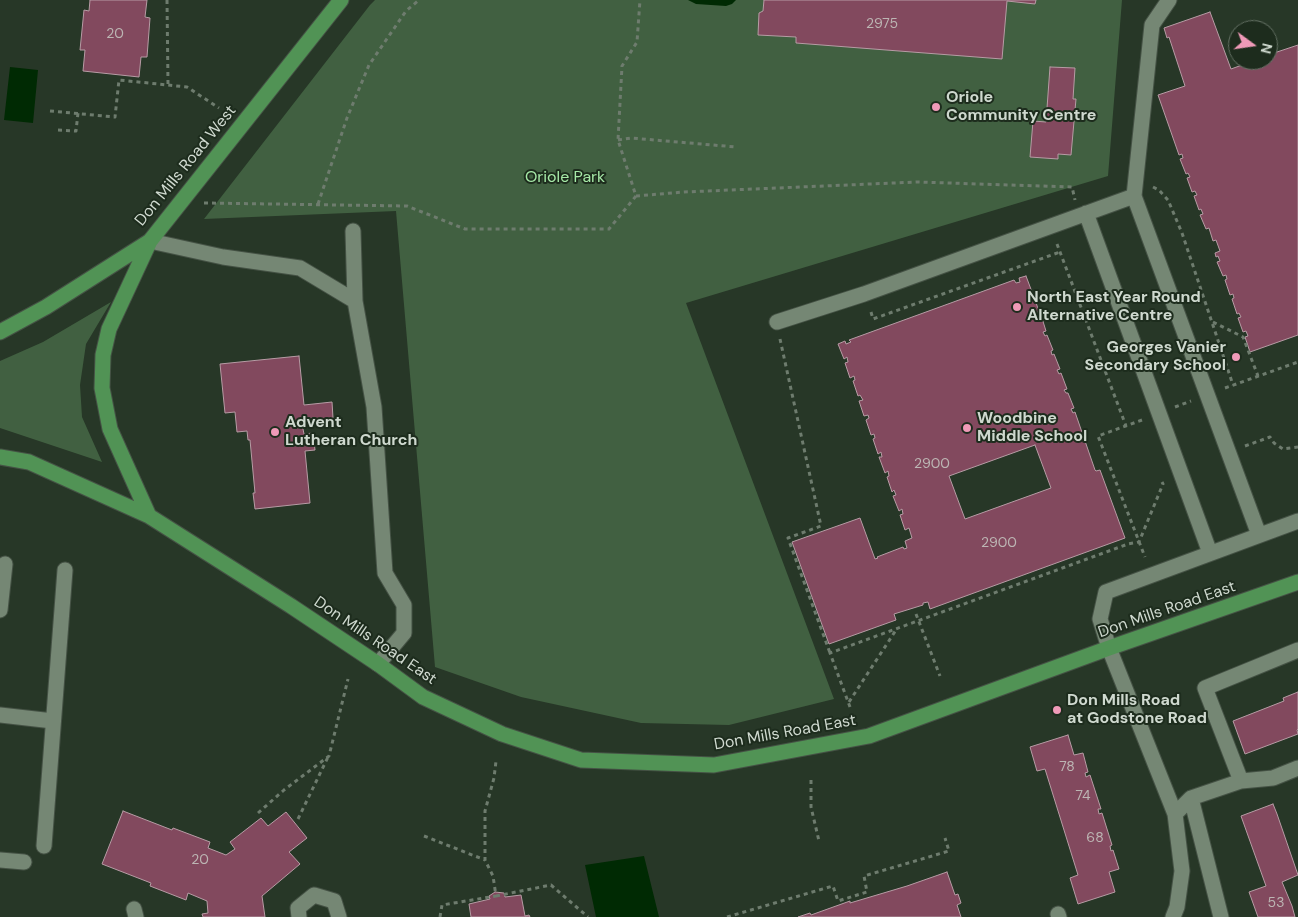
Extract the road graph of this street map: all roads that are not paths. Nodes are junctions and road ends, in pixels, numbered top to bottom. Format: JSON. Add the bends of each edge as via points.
{"nodes":[{"id":1,"x":341,"y":0,"type":"edge"},
{"id":2,"x":1169,"y":0,"type":"edge"},
{"id":3,"x":1135,"y":189,"type":"junction"},
{"id":4,"x":1083,"y":214,"type":"junction"},
{"id":5,"x":353,"y":231,"type":"dead end"},
{"id":6,"x":150,"y":241,"type":"junction"},
{"id":7,"x":355,"y":301,"type":"junction"},
{"id":8,"x":777,"y":322,"type":"road end"},
{"id":9,"x":0,"y":332,"type":"edge"},
{"id":10,"x":0,"y":457,"type":"edge"},
{"id":11,"x":149,"y":516,"type":"junction"},
{"id":12,"x":1298,"y":521,"type":"edge"},
{"id":13,"x":1259,"y":535,"type":"junction"},
{"id":14,"x":1210,"y":553,"type":"junction"},
{"id":15,"x":5,"y":564,"type":"dead end"},
{"id":16,"x":65,"y":570,"type":"dead end"},
{"id":17,"x":1298,"y":582,"type":"edge"},
{"id":18,"x":0,"y":610,"type":"edge"},
{"id":19,"x":1109,"y":648,"type":"junction"},
{"id":20,"x":1298,"y":650,"type":"edge"},
{"id":21,"x":378,"y":664,"type":"junction"},
{"id":22,"x":0,"y":715,"type":"edge"},
{"id":23,"x":53,"y":721,"type":"junction"},
{"id":24,"x":1298,"y":768,"type":"edge"},
{"id":25,"x":1241,"y":781,"type":"junction"},
{"id":26,"x":1191,"y":798,"type":"junction"},
{"id":27,"x":1175,"y":814,"type":"junction"},
{"id":28,"x":44,"y":846,"type":"dead end"},
{"id":29,"x":0,"y":860,"type":"edge"},
{"id":30,"x":24,"y":862,"type":"dead end"},
{"id":31,"x":299,"y":917,"type":"edge"},
{"id":32,"x":338,"y":917,"type":"edge"},
{"id":33,"x":1173,"y":917,"type":"edge"},
{"id":34,"x":1221,"y":917,"type":"edge"}],
"edges":[{"from":1,"to":6,"type":"main road","name":"Don Mills Road West"},
{"from":2,"to":3,"type":"street","via":[[1152,25]]},
{"from":3,"to":4,"type":"street"},
{"from":3,"to":13,"type":"street"},
{"from":4,"to":8,"type":"street","via":[[864,294]]},
{"from":4,"to":14,"type":"street"},
{"from":5,"to":7,"type":"street"},
{"from":6,"to":7,"type":"street","via":[[223,257],[300,268]]},
{"from":6,"to":9,"type":"main road","name":"Don Mills Road West"},
{"from":6,"to":11,"type":"main road","via":[[109,329],[103,355],[102,388],[110,428]]},
{"from":7,"to":21,"type":"street","via":[[374,407],[385,573],[404,605],[404,633]]},
{"from":10,"to":11,"type":"main road","name":"Don Mills Road East","via":[[29,462]]},
{"from":11,"to":21,"type":"main road","name":"Don Mills Road East"},
{"from":12,"to":13,"type":"street"},
{"from":13,"to":14,"type":"street"},
{"from":14,"to":19,"type":"street","via":[[1106,592],[1100,619]]},
{"from":15,"to":18,"type":"street"},
{"from":16,"to":23,"type":"street"},
{"from":17,"to":19,"type":"main road","name":"Don Mills Road East"},
{"from":19,"to":21,"type":"main road","name":"Don Mills Road East","via":[[869,736],[714,765],[581,760],[502,734],[423,697]]},
{"from":19,"to":27,"type":"street"},
{"from":20,"to":25,"type":"street","via":[[1205,688]]},
{"from":22,"to":23,"type":"street"},
{"from":23,"to":28,"type":"street"},
{"from":24,"to":25,"type":"street","via":[[1273,778]]},
{"from":25,"to":26,"type":"street"},
{"from":26,"to":27,"type":"street"},
{"from":26,"to":34,"type":"street"},
{"from":27,"to":33,"type":"street","via":[[1182,871]]},
{"from":29,"to":30,"type":"street"},
{"from":31,"to":32,"type":"street","via":[[298,908],[314,894],[334,901]]}]}
